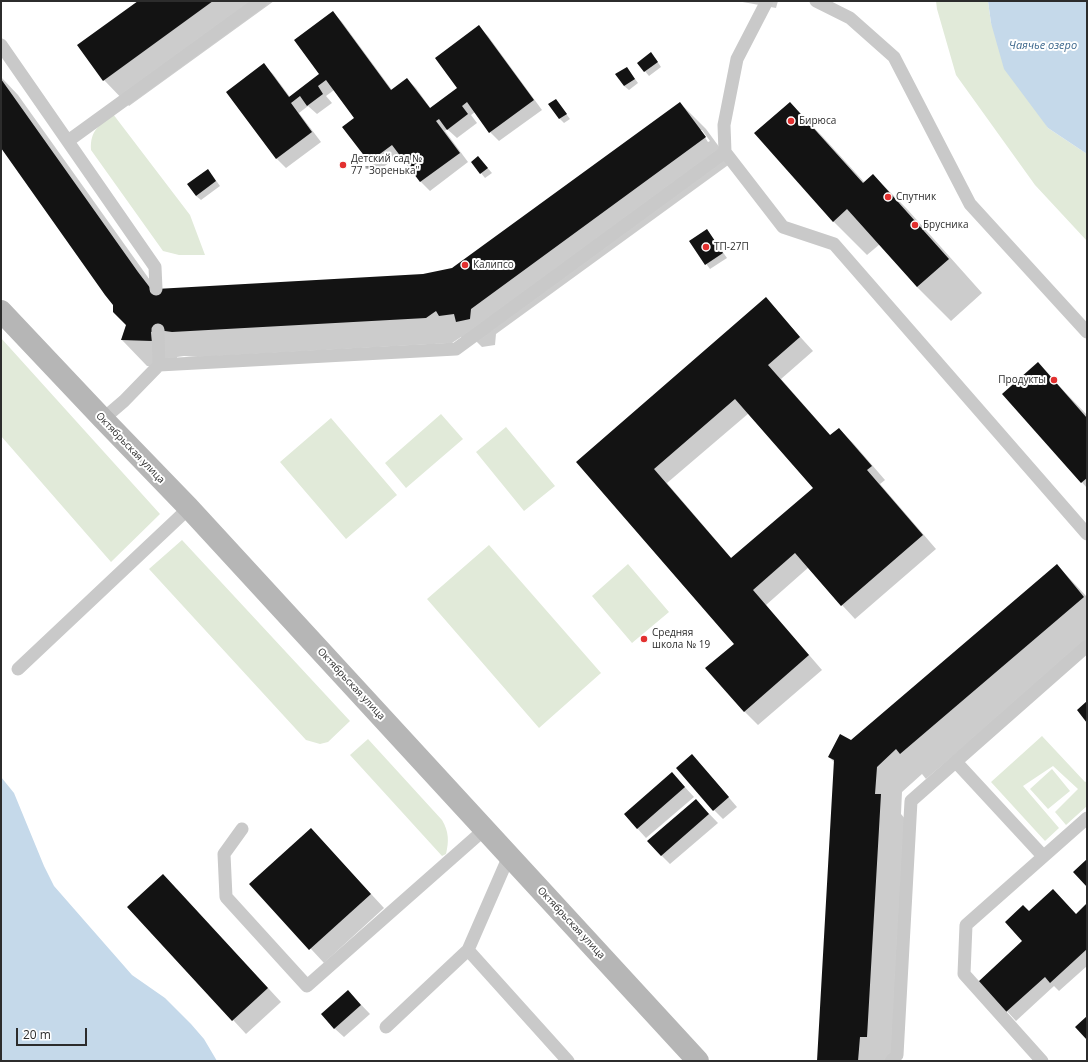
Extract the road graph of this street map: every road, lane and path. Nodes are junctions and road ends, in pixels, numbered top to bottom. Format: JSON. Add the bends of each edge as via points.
{"nodes":[{"id":1,"x":261,"y":1,"type":"edge"},
{"id":2,"x":767,"y":1,"type":"edge"},
{"id":3,"x":816,"y":1,"type":"edge"},
{"id":4,"x":1,"y":45,"type":"edge"},
{"id":5,"x":68,"y":141,"type":"junction"},
{"id":6,"x":725,"y":152,"type":"junction"},
{"id":7,"x":156,"y":289,"type":"dead end"},
{"id":8,"x":1,"y":311,"type":"edge"},
{"id":9,"x":158,"y":330,"type":"dead end"},
{"id":10,"x":1087,"y":332,"type":"edge"},
{"id":11,"x":159,"y":365,"type":"junction"},
{"id":12,"x":102,"y":419,"type":"junction"},
{"id":13,"x":189,"y":508,"type":"junction"},
{"id":14,"x":1087,"y":534,"type":"edge"},
{"id":15,"x":1087,"y":646,"type":"edge"},
{"id":16,"x":18,"y":669,"type":"dead end"},
{"id":17,"x":956,"y":762,"type":"junction"},
{"id":18,"x":1087,"y":818,"type":"edge"},
{"id":19,"x":242,"y":829,"type":"dead end"},
{"id":20,"x":485,"y":829,"type":"junction"},
{"id":21,"x":509,"y":856,"type":"junction"},
{"id":22,"x":1043,"y":856,"type":"junction"},
{"id":23,"x":468,"y":950,"type":"junction"},
{"id":24,"x":386,"y":1027,"type":"dead end"},
{"id":25,"x":897,"y":1059,"type":"edge"},
{"id":26,"x":568,"y":1061,"type":"edge"},
{"id":27,"x":698,"y":1061,"type":"edge"},
{"id":28,"x":1042,"y":1061,"type":"edge"}],
"edges":[{"from":1,"to":5,"type":"lane"},
{"from":2,"to":6,"type":"lane","via":[[737,59],[724,125]]},
{"from":3,"to":10,"type":"lane","via":[[850,18],[894,57],[970,204]]},
{"from":4,"to":5,"type":"lane"},
{"from":5,"to":7,"type":"lane","via":[[155,267]]},
{"from":6,"to":11,"type":"lane","via":[[456,350]]},
{"from":6,"to":14,"type":"lane","via":[[783,227],[834,244]]},
{"from":8,"to":12,"type":"main road","name":"Октябрьская улица"},
{"from":9,"to":11,"type":"lane"},
{"from":11,"to":12,"type":"lane","via":[[124,402]]},
{"from":12,"to":13,"type":"main road","name":"Октябрьская улица"},
{"from":13,"to":16,"type":"lane"},
{"from":13,"to":20,"type":"main road","name":"Октябрьская улица"},
{"from":15,"to":17,"type":"lane"},
{"from":17,"to":22,"type":"lane"},
{"from":17,"to":25,"type":"lane","via":[[911,801]]},
{"from":18,"to":22,"type":"lane"},
{"from":19,"to":20,"type":"lane","via":[[224,854],[226,897],[307,986]]},
{"from":20,"to":21,"type":"main road","name":"Октябрьская улица"},
{"from":21,"to":23,"type":"lane"},
{"from":21,"to":27,"type":"main road","name":"Октябрьская улица"},
{"from":22,"to":28,"type":"lane","via":[[966,925],[964,974]]},
{"from":23,"to":24,"type":"lane"},
{"from":23,"to":26,"type":"lane"}]}
